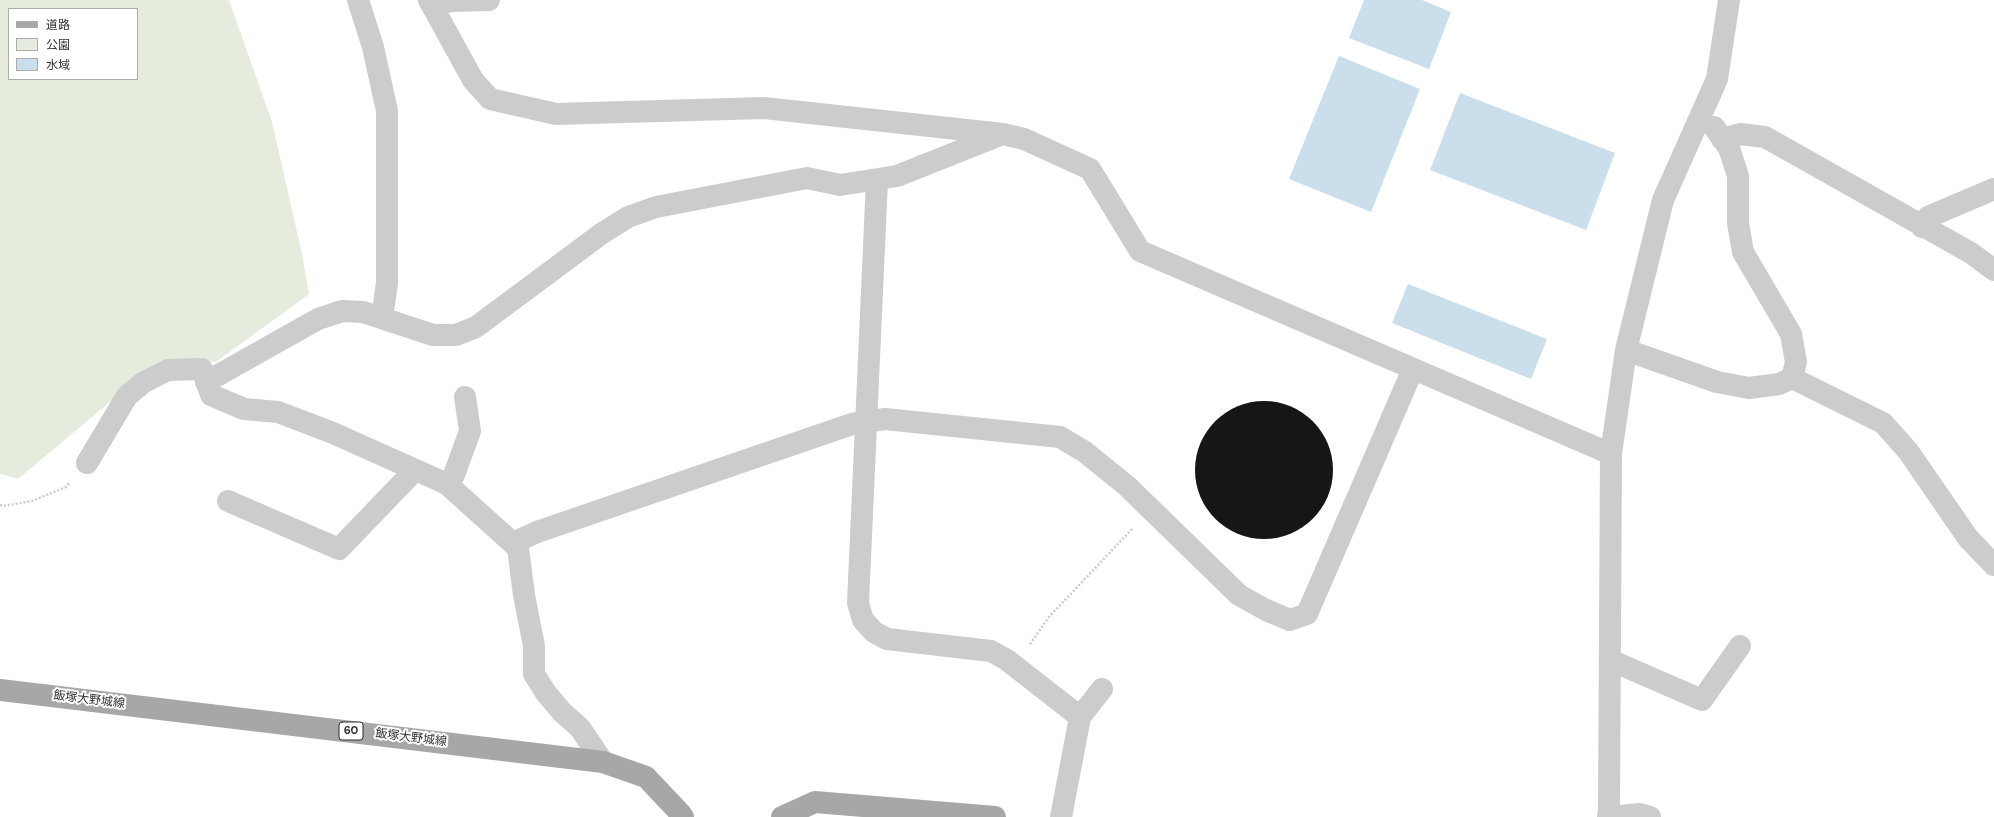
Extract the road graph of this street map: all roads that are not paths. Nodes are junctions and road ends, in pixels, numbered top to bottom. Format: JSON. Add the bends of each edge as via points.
{"nodes":[{"id":1,"x":358,"y":0,"type":"edge"},
{"id":2,"x":489,"y":0,"type":"edge"},
{"id":3,"x":1729,"y":0,"type":"edge"},
{"id":4,"x":431,"y":2,"type":"edge"},
{"id":5,"x":1703,"y":111,"type":"junction"},
{"id":6,"x":1003,"y":134,"type":"junction"},
{"id":7,"x":1722,"y":138,"type":"junction"},
{"id":8,"x":877,"y":180,"type":"junction"},
{"id":9,"x":1994,"y":189,"type":"edge"},
{"id":10,"x":1922,"y":227,"type":"junction"},
{"id":11,"x":1994,"y":270,"type":"edge"},
{"id":12,"x":382,"y":318,"type":"junction"},
{"id":13,"x":1626,"y":350,"type":"junction"},
{"id":14,"x":1413,"y":369,"type":"junction"},
{"id":15,"x":1792,"y":378,"type":"junction"},
{"id":16,"x":206,"y":382,"type":"junction"},
{"id":17,"x":465,"y":397,"type":"dead end"},
{"id":18,"x":867,"y":421,"type":"junction"},
{"id":19,"x":1611,"y":454,"type":"junction"},
{"id":20,"x":87,"y":463,"type":"road end"},
{"id":21,"x":415,"y":470,"type":"junction"},
{"id":22,"x":447,"y":484,"type":"junction"},
{"id":23,"x":228,"y":501,"type":"dead end"},
{"id":24,"x":513,"y":543,"type":"junction"},
{"id":25,"x":1994,"y":565,"type":"edge"},
{"id":26,"x":1740,"y":646,"type":"dead end"},
{"id":27,"x":1610,"y":660,"type":"junction"},
{"id":28,"x":1102,"y":689,"type":"dead end"},
{"id":29,"x":0,"y":690,"type":"edge"},
{"id":30,"x":1080,"y":717,"type":"junction"},
{"id":31,"x":603,"y":762,"type":"junction"},
{"id":32,"x":929,"y":814,"type":"edge"},
{"id":33,"x":683,"y":817,"type":"edge"},
{"id":34,"x":782,"y":817,"type":"edge"},
{"id":35,"x":996,"y":817,"type":"edge"},
{"id":36,"x":1062,"y":817,"type":"edge"},
{"id":37,"x":1609,"y":817,"type":"edge"},
{"id":38,"x":1650,"y":817,"type":"edge"}],
"edges":[{"from":1,"to":12,"type":"street","via":[[387,111],[387,283]]},
{"from":2,"to":4,"type":"street"},
{"from":3,"to":5,"type":"street","via":[[1717,79]]},
{"from":4,"to":6,"type":"street","via":[[473,80],[490,99],[556,114],[764,108]]},
{"from":5,"to":7,"type":"street"},
{"from":5,"to":13,"type":"street","via":[[1663,200]]},
{"from":6,"to":8,"type":"street","via":[[897,176]]},
{"from":6,"to":14,"type":"street","via":[[1024,139],[1090,169],[1140,251]]},
{"from":7,"to":10,"type":"street","via":[[1740,134],[1765,137]]},
{"from":7,"to":15,"type":"street","via":[[1729,148],[1738,176],[1738,223],[1743,252],[1791,334],[1796,362]]},
{"from":8,"to":12,"type":"street","via":[[840,185],[807,178],[656,207],[628,217],[601,234],[476,327],[456,335],[433,336]]},
{"from":8,"to":18,"type":"street"},
{"from":9,"to":10,"type":"street","via":[[1928,217]]},
{"from":10,"to":11,"type":"street"},
{"from":12,"to":16,"type":"street","via":[[363,312],[342,311],[318,319]]},
{"from":13,"to":15,"type":"street","via":[[1717,382],[1749,388],[1780,384]]},
{"from":13,"to":19,"type":"street"},
{"from":14,"to":18,"type":"street","via":[[1307,614],[1290,620],[1239,595],[1127,486],[1085,452],[1060,437],[885,419]]},
{"from":14,"to":19,"type":"street"},
{"from":15,"to":25,"type":"street","via":[[1883,423],[1908,451],[1968,538]]},
{"from":16,"to":20,"type":"street","via":[[202,369],[168,370],[144,382],[127,396]]},
{"from":16,"to":21,"type":"street","via":[[211,395],[244,409],[278,412]]},
{"from":17,"to":22,"type":"street","via":[[470,431],[454,475]]},
{"from":18,"to":24,"type":"street","via":[[559,524]]},
{"from":18,"to":30,"type":"street","via":[[858,603],[863,620],[874,632],[887,639],[991,651],[1016,667]]},
{"from":19,"to":27,"type":"street"},
{"from":21,"to":22,"type":"street"},
{"from":21,"to":23,"type":"street","via":[[339,548]]},
{"from":22,"to":24,"type":"street"},
{"from":24,"to":31,"type":"street","via":[[518,548],[534,646],[534,674],[562,712],[580,728]]},
{"from":26,"to":27,"type":"street","via":[[1702,700]]},
{"from":27,"to":37,"type":"street"},
{"from":28,"to":30,"type":"street"},
{"from":29,"to":31,"type":"main road","name":"飯塚大野城線","number":"60"},
{"from":30,"to":36,"type":"street"},
{"from":31,"to":33,"type":"main road","name":"飯塚大野城線","number":"60","via":[[646,777]]},
{"from":32,"to":34,"type":"main road","via":[[815,802]]},
{"from":32,"to":35,"type":"main road"},
{"from":37,"to":38,"type":"street","via":[[1640,814]]}]}
